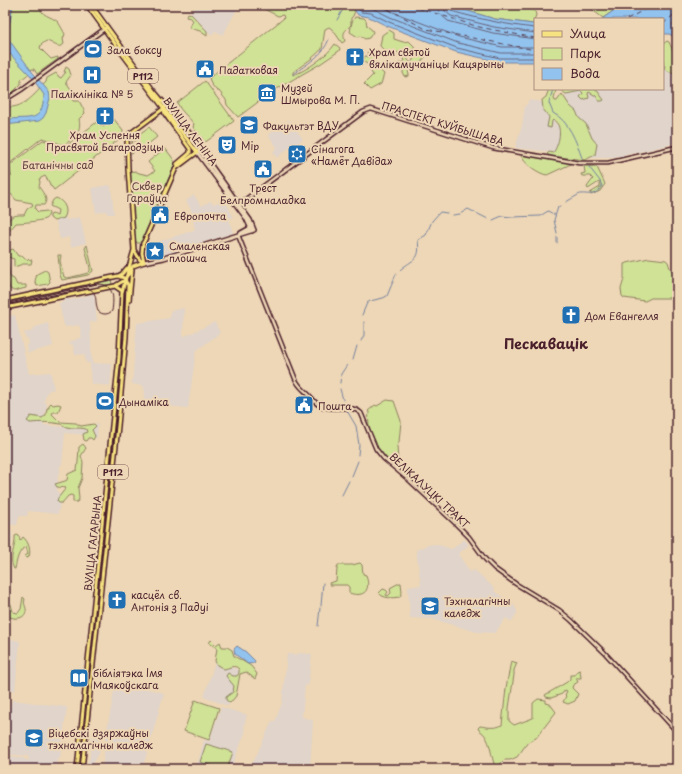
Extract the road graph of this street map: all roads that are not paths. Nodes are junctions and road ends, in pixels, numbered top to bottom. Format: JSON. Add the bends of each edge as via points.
{"nodes":[{"id":1,"x":87,"y":5,"type":"edge"},
{"id":2,"x":91,"y":5,"type":"edge"},
{"id":3,"x":105,"y":28,"type":"junction"},
{"id":4,"x":5,"y":100,"type":"edge"},
{"id":5,"x":166,"y":107,"type":"junction"},
{"id":6,"x":677,"y":147,"type":"edge"},
{"id":7,"x":198,"y":151,"type":"junction"},
{"id":8,"x":238,"y":205,"type":"junction"},
{"id":9,"x":246,"y":218,"type":"junction"},
{"id":10,"x":253,"y":229,"type":"junction"},
{"id":11,"x":244,"y":231,"type":"junction"},
{"id":12,"x":238,"y":235,"type":"junction"},
{"id":13,"x":133,"y":244,"type":"junction"},
{"id":14,"x":143,"y":244,"type":"junction"},
{"id":15,"x":134,"y":250,"type":"junction"},
{"id":16,"x":144,"y":262,"type":"junction"},
{"id":17,"x":131,"y":266,"type":"junction"},
{"id":18,"x":118,"y":276,"type":"junction"},
{"id":19,"x":125,"y":280,"type":"junction"},
{"id":20,"x":116,"y":286,"type":"junction"},
{"id":21,"x":122,"y":295,"type":"junction"},
{"id":22,"x":5,"y":300,"type":"edge"},
{"id":23,"x":5,"y":308,"type":"edge"},
{"id":24,"x":126,"y":316,"type":"junction"},
{"id":25,"x":120,"y":336,"type":"junction"},
{"id":26,"x":126,"y":337,"type":"junction"},
{"id":27,"x":108,"y":461,"type":"junction"},
{"id":28,"x":114,"y":462,"type":"junction"},
{"id":29,"x":100,"y":554,"type":"junction"},
{"id":30,"x":105,"y":555,"type":"junction"},
{"id":31,"x":677,"y":732,"type":"edge"},
{"id":32,"x":77,"y":769,"type":"edge"},
{"id":33,"x":82,"y":769,"type":"edge"}],
"edges":[{"from":1,"to":3,"type":"main road","name":"ВУЛІЦА ЛЕНІНА","number":"Р112"},
{"from":2,"to":3,"type":"main road","name":"ВУЛІЦА ЛЕНІНА","number":"Р112"},
{"from":3,"to":4,"type":"street"},
{"from":3,"to":5,"type":"main road","name":"ВУЛІЦА ЛЕНІНА","number":"Р112"},
{"from":5,"to":7,"type":"main road","name":"ВУЛІЦА ЛЕНІНА","number":"Р112","via":[[190,135]]},
{"from":5,"to":13,"type":"main road","number":"Р112","via":[[127,136]]},
{"from":5,"to":14,"type":"main road","via":[[165,114],[191,150],[173,170]]},
{"from":6,"to":8,"type":"street","name":"ПРАСПЕКТ КУЙБЫШАВА","via":[[608,163],[580,163],[493,148],[370,109]]},
{"from":7,"to":8,"type":"main road","name":"ВУЛІЦА ЛЕНІНА"},
{"from":7,"to":14,"type":"main road","via":[[176,168]]},
{"from":8,"to":9,"type":"main road","name":"ВУЛІЦА ЛЕНІНА"},
{"from":8,"to":10,"type":"main road","name":"ВУЛІЦА ЛЕНІНА"},
{"from":9,"to":10,"type":"main road","name":"ВУЛІЦА ЛЕНІНА"},
{"from":9,"to":11,"type":"main road","via":[[248,225]]},
{"from":10,"to":11,"type":"main road"},
{"from":10,"to":12,"type":"main road"},
{"from":11,"to":12,"type":"main road"},
{"from":12,"to":16,"type":"main road"},
{"from":12,"to":31,"type":"street","name":"ВЕЛІКАЛУЦКІ ТРАКТ","via":[[299,386],[322,406],[358,410],[380,454],[469,537],[492,567],[566,614]]},
{"from":13,"to":14,"type":"main road","via":[[137,247]]},
{"from":13,"to":15,"type":"main road","number":"Р112"},
{"from":14,"to":16,"type":"main road"},
{"from":15,"to":16,"type":"main road"},
{"from":15,"to":17,"type":"main road","number":"Р112"},
{"from":16,"to":17,"type":"main road"},
{"from":17,"to":18,"type":"main road"},
{"from":17,"to":19,"type":"main road","name":"ВУЛІЦА ГАГАРЫНА","number":"Р112"},
{"from":17,"to":24,"type":"main road","name":"ВУЛІЦА ГАГАРЫНА","number":"Р112"},
{"from":18,"to":19,"type":"main road"},
{"from":18,"to":22,"type":"main road"},
{"from":19,"to":20,"type":"main road"},
{"from":19,"to":21,"type":"main road","name":"ВУЛІЦА ГАГАРЫНА","number":"Р112"},
{"from":19,"to":24,"type":"main road","name":"ВУЛІЦА ГАГАРЫНА","via":[[128,285]]},
{"from":20,"to":21,"type":"main road","via":[[122,290]]},
{"from":20,"to":23,"type":"main road"},
{"from":21,"to":25,"type":"main road","name":"ВУЛІЦА ГАГАРЫНА","number":"Р112"},
{"from":24,"to":26,"type":"main road","name":"ВУЛІЦА ГАГАРЫНА","number":"Р112"},
{"from":25,"to":26,"type":"main road"},
{"from":25,"to":27,"type":"main road","name":"ВУЛІЦА ГАГАРЫНА","number":"Р112"},
{"from":26,"to":28,"type":"main road","name":"ВУЛІЦА ГАГАРЫНА","number":"Р112"},
{"from":27,"to":28,"type":"main road"},
{"from":27,"to":29,"type":"main road","name":"ВУЛІЦА ГАГАРЫНА","number":"Р112"},
{"from":28,"to":30,"type":"main road","name":"ВУЛІЦА ГАГАРЫНА","number":"Р112"},
{"from":29,"to":30,"type":"main road"},
{"from":29,"to":32,"type":"main road","name":"ВУЛІЦА ГАГАРЫНА","number":"Р112"},
{"from":30,"to":33,"type":"main road","name":"ВУЛІЦА ГАГАРЫНА","number":"Р112"}]}
